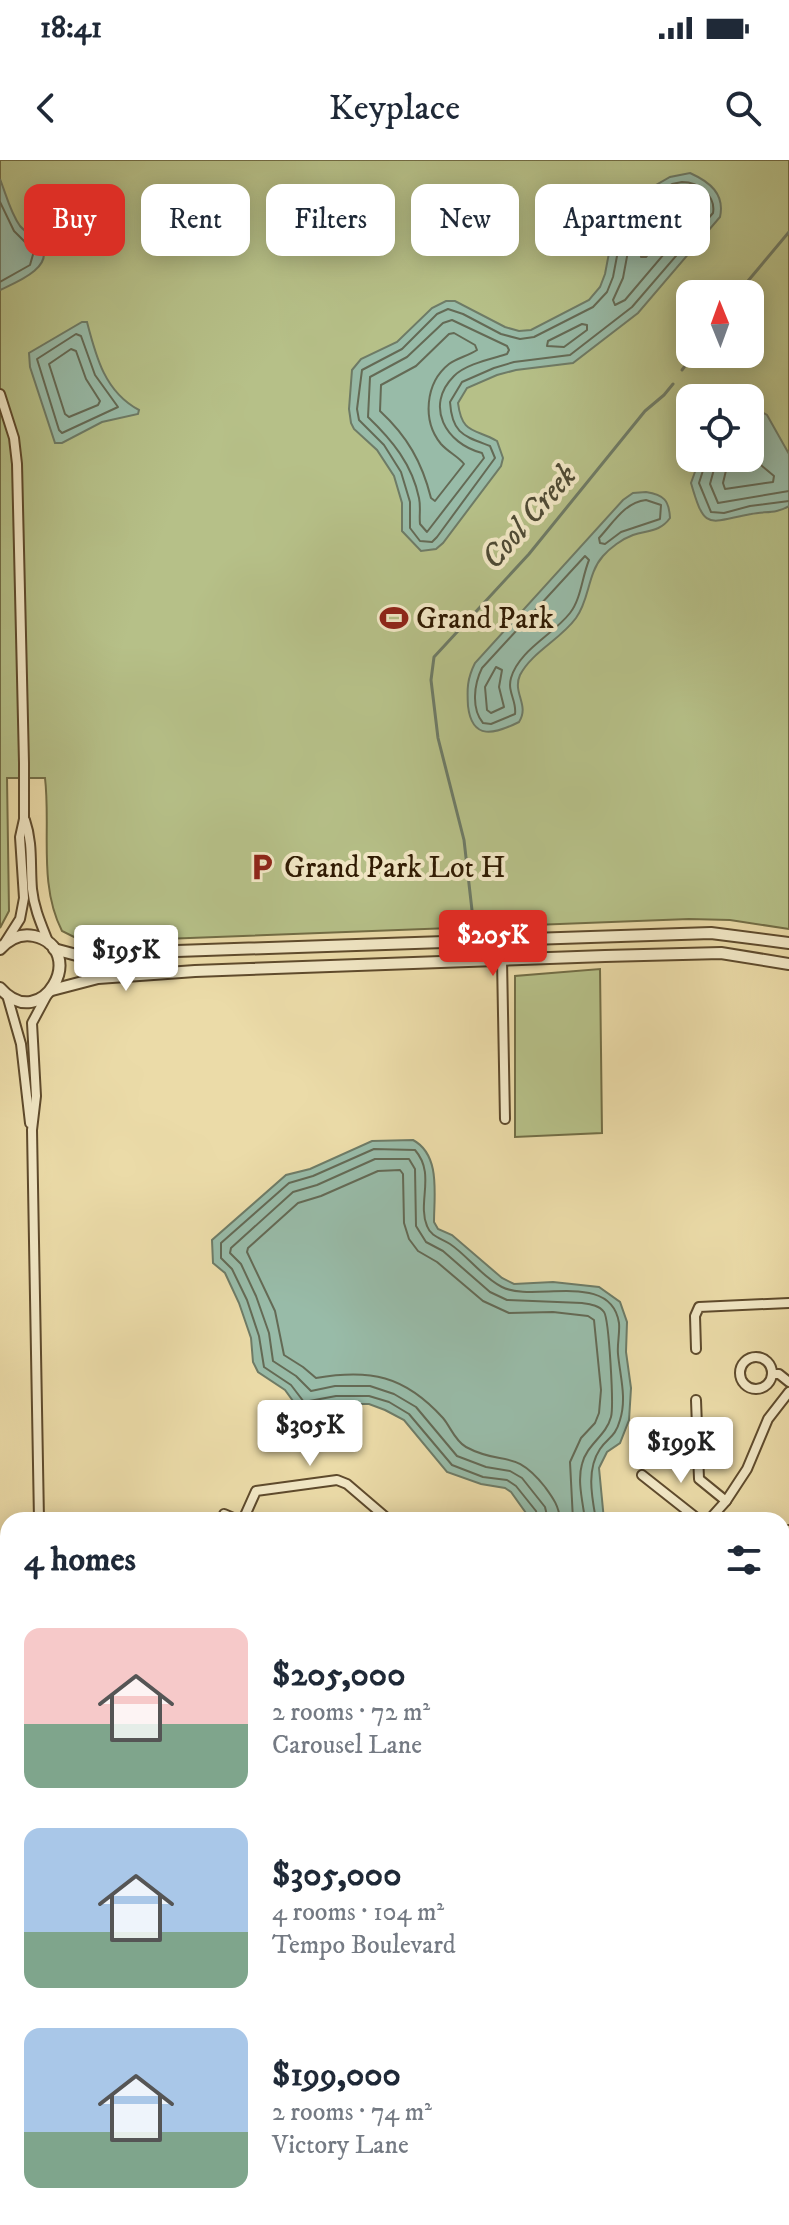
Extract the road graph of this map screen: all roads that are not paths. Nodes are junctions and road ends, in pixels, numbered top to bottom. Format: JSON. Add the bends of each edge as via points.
{"nodes":[{"id":1,"x":0,"y":394,"type":"edge"},
{"id":2,"x":24,"y":819,"type":"junction"},
{"id":3,"x":603,"y":936,"type":"junction"},
{"id":4,"x":789,"y":943,"type":"edge"},
{"id":5,"x":51,"y":946,"type":"junction"},
{"id":6,"x":1,"y":948,"type":"edge"},
{"id":7,"x":605,"y":956,"type":"junction"},
{"id":8,"x":502,"y":960,"type":"junction"},
{"id":9,"x":789,"y":964,"type":"edge"},
{"id":10,"x":2,"y":991,"type":"edge"},
{"id":11,"x":50,"y":992,"type":"junction"},
{"id":12,"x":505,"y":1119,"type":"dead end"},
{"id":13,"x":32,"y":1130,"type":"junction"},
{"id":14,"x":789,"y":1303,"type":"edge"},
{"id":15,"x":696,"y":1349,"type":"dead end"},
{"id":16,"x":772,"y":1374,"type":"junction"},
{"id":17,"x":789,"y":1382,"type":"edge"},
{"id":18,"x":789,"y":1392,"type":"edge"},
{"id":19,"x":696,"y":1400,"type":"dead end"},
{"id":20,"x":642,"y":1475,"type":"dead end"},
{"id":21,"x":726,"y":1501,"type":"junction"},
{"id":22,"x":39,"y":1512,"type":"edge"},
{"id":23,"x":245,"y":1512,"type":"edge"},
{"id":24,"x":380,"y":1512,"type":"edge"},
{"id":25,"x":689,"y":1512,"type":"edge"},
{"id":26,"x":716,"y":1512,"type":"edge"}],
"edges":[{"from":1,"to":2,"type":"street","via":[[17,464]]},
{"from":2,"to":5,"type":"street","via":[[31,837],[36,910]]},
{"from":2,"to":6,"type":"street","via":[[24,902],[20,919]]},
{"from":3,"to":4,"type":"street","via":[[711,933]]},
{"from":3,"to":5,"type":"street","via":[[84,957]]},
{"from":3,"to":7,"type":"street"},
{"from":5,"to":6,"type":"street","via":[[26,935]]},
{"from":5,"to":11,"type":"street","via":[[60,973]]},
{"from":7,"to":8,"type":"street"},
{"from":7,"to":9,"type":"street","via":[[721,953]]},
{"from":8,"to":11,"type":"street","via":[[150,974],[98,978]]},
{"from":8,"to":12,"type":"street"},
{"from":10,"to":11,"type":"street","via":[[31,1001]]},
{"from":10,"to":13,"type":"street","via":[[21,1044]]},
{"from":11,"to":13,"type":"street","via":[[32,1023]]},
{"from":13,"to":22,"type":"street"},
{"from":14,"to":15,"type":"street","via":[[699,1307]]},
{"from":16,"to":16,"type":"street","via":[[770,1364],[759,1357],[746,1360],[740,1372],[753,1389],[766,1386]]},
{"from":16,"to":17,"type":"street"},
{"from":18,"to":21,"type":"street","via":[[768,1419],[747,1469]]},
{"from":19,"to":21,"type":"street","via":[[698,1475]]},
{"from":20,"to":25,"type":"street"},
{"from":21,"to":26,"type":"street"},
{"from":23,"to":24,"type":"street","via":[[256,1491],[337,1480]]}]}
